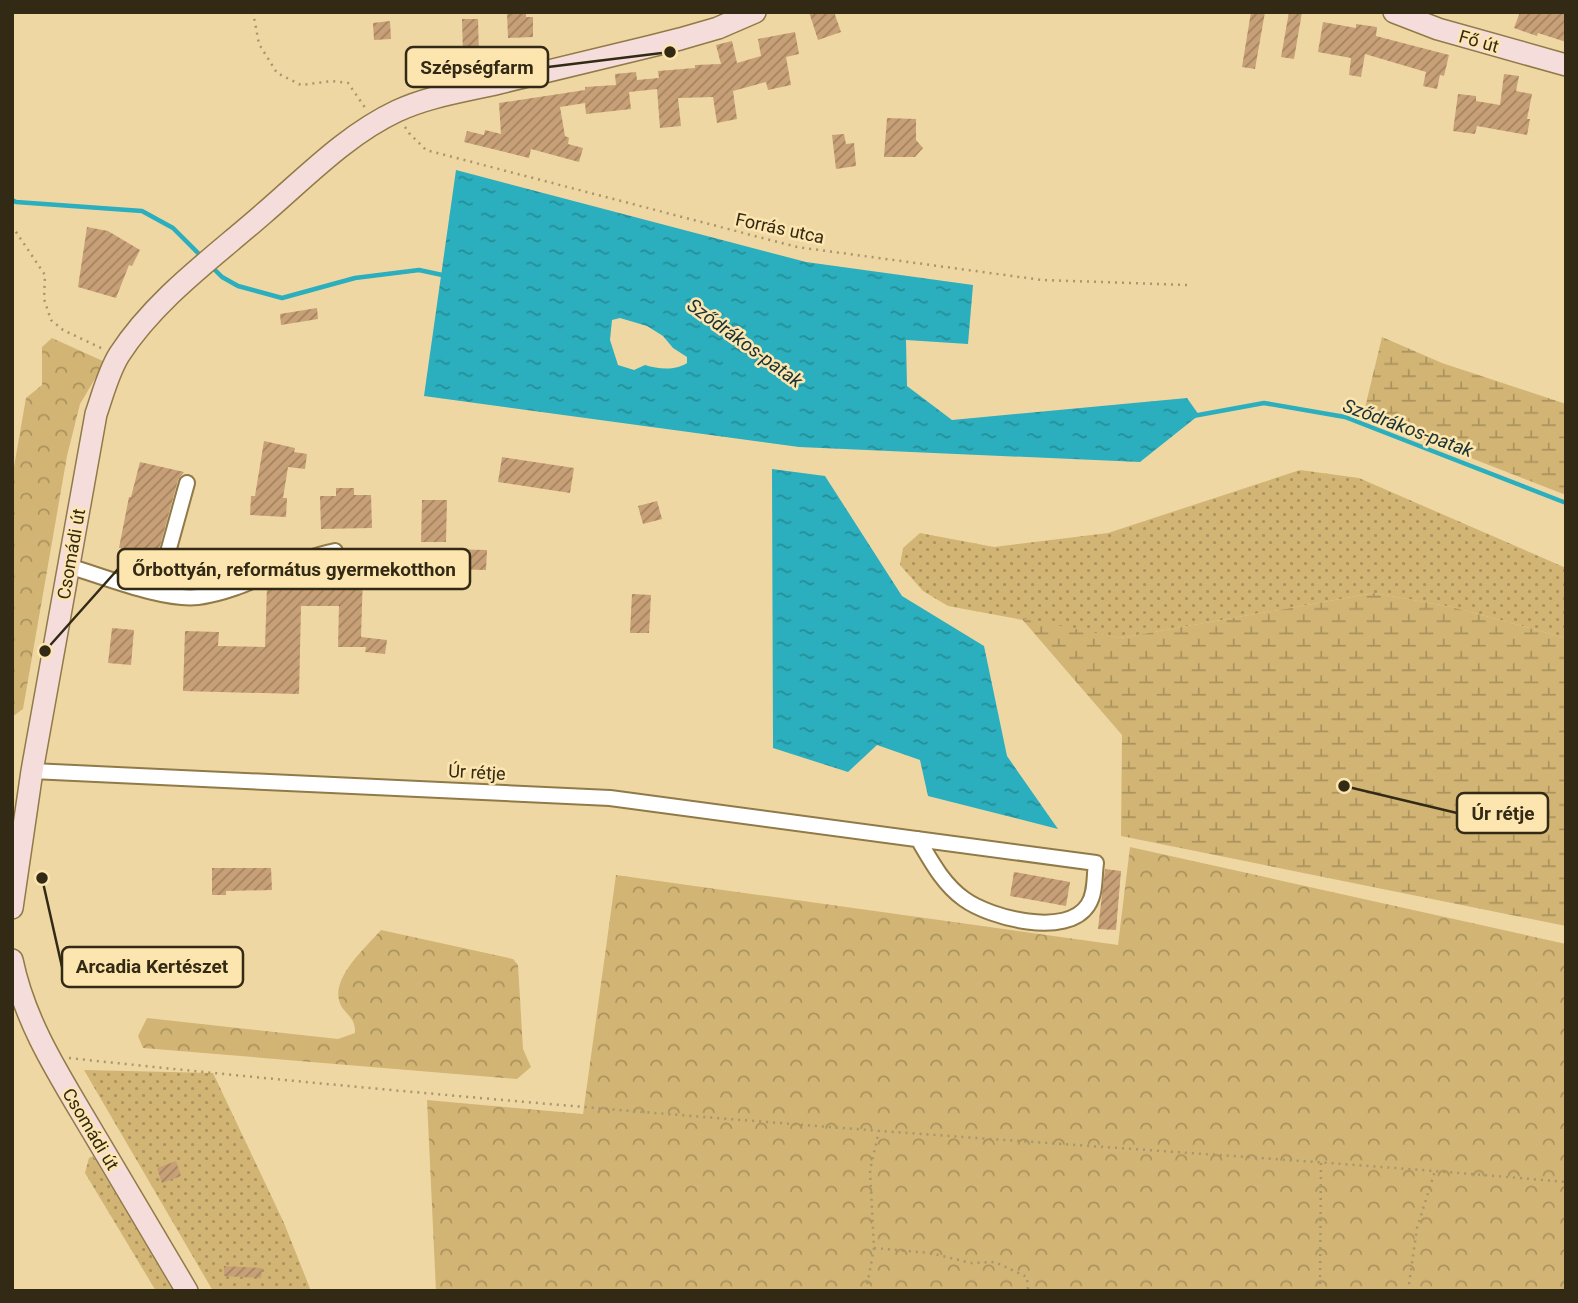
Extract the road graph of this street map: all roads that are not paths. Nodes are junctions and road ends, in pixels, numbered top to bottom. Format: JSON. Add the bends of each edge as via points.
{"nodes":[{"id":1,"x":755,"y":12,"type":"edge"},
{"id":2,"x":1394,"y":12,"type":"edge"},
{"id":3,"x":1566,"y":65,"type":"edge"},
{"id":4,"x":187,"y":483,"type":"dead end"},
{"id":5,"x":335,"y":551,"type":"dead end"},
{"id":6,"x":68,"y":566,"type":"junction"},
{"id":7,"x":157,"y":592,"type":"junction"},
{"id":8,"x":32,"y":771,"type":"junction"},
{"id":9,"x":918,"y":839,"type":"junction"},
{"id":10,"x":12,"y":908,"type":"edge"},
{"id":11,"x":12,"y":960,"type":"edge"},
{"id":12,"x":15,"y":990,"type":"edge"},
{"id":13,"x":187,"y":1291,"type":"edge"}],
"edges":[{"from":1,"to":6,"type":"main road","name":"Csomádi út","via":[[680,39],[443,96],[397,111],[346,143],[163,302],[118,356],[96,414]]},
{"from":2,"to":3,"type":"main road","name":"Fő út"},
{"from":4,"to":7,"type":"street"},
{"from":5,"to":7,"type":"street","via":[[197,597]]},
{"from":6,"to":7,"type":"street"},
{"from":6,"to":8,"type":"main road","name":"Csomádi út"},
{"from":8,"to":9,"type":"street","name":"Úr rétje","via":[[610,798]]},
{"from":8,"to":10,"type":"main road","name":"Csomádi út"},
{"from":9,"to":9,"type":"street","name":"Úr rétje","via":[[1096,863],[1089,904],[1068,921],[1045,923],[990,913],[945,882]]},
{"from":11,"to":12,"type":"main road","name":"Csomádi út"},
{"from":12,"to":13,"type":"main road","name":"Csomádi út","via":[[48,1056]]}]}
